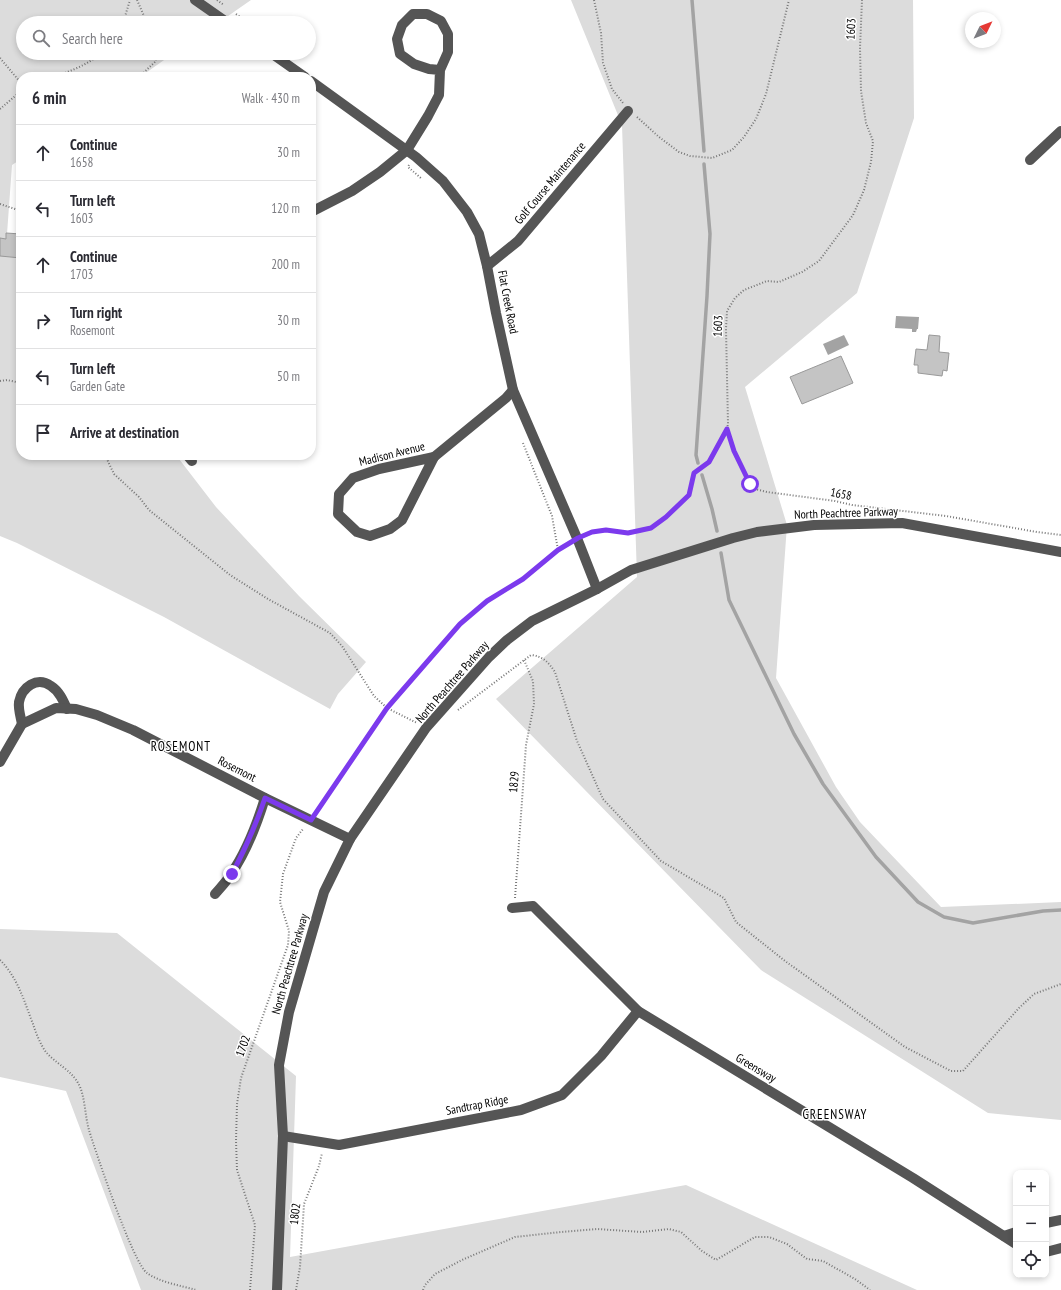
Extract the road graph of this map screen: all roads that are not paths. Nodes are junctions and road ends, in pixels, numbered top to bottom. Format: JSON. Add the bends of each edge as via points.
{"nodes":[{"id":1,"x":195,"y":0,"type":"edge"},
{"id":2,"x":218,"y":16,"type":"edge"},
{"id":3,"x":281,"y":60,"type":"edge"},
{"id":4,"x":440,"y":70,"type":"junction"},
{"id":5,"x":298,"y":72,"type":"edge"},
{"id":6,"x":316,"y":85,"type":"edge"},
{"id":7,"x":630,"y":112,"type":"road end"},
{"id":8,"x":1061,"y":131,"type":"edge"},
{"id":9,"x":407,"y":150,"type":"junction"},
{"id":10,"x":1030,"y":160,"type":"dead end"},
{"id":11,"x":316,"y":209,"type":"edge"},
{"id":12,"x":488,"y":266,"type":"junction"},
{"id":13,"x":513,"y":390,"type":"junction"},
{"id":14,"x":434,"y":456,"type":"junction"},
{"id":15,"x":1061,"y":552,"type":"edge"},
{"id":16,"x":597,"y":589,"type":"junction"},
{"id":17,"x":66,"y":709,"type":"junction"},
{"id":18,"x":22,"y":724,"type":"junction"},
{"id":19,"x":0,"y":762,"type":"edge"},
{"id":20,"x":265,"y":798,"type":"junction"},
{"id":21,"x":350,"y":839,"type":"junction"},
{"id":22,"x":216,"y":894,"type":"dead end"},
{"id":23,"x":512,"y":908,"type":"road end"},
{"id":24,"x":638,"y":1011,"type":"junction"},
{"id":25,"x":282,"y":1136,"type":"junction"},
{"id":26,"x":1061,"y":1220,"type":"edge"},
{"id":27,"x":1049,"y":1222,"type":"edge"},
{"id":28,"x":1013,"y":1233,"type":"edge"},
{"id":29,"x":1004,"y":1236,"type":"junction"},
{"id":30,"x":279,"y":1239,"type":"junction"},
{"id":31,"x":1013,"y":1242,"type":"edge"},
{"id":32,"x":1061,"y":1248,"type":"edge"},
{"id":33,"x":1049,"y":1251,"type":"edge"},
{"id":34,"x":270,"y":1290,"type":"edge"},
{"id":35,"x":277,"y":1290,"type":"edge"}],
"edges":[{"from":1,"to":2,"type":"street"},
{"from":3,"to":5,"type":"street"},
{"from":4,"to":4,"type":"street","via":[[448,52],[448,34],[441,21],[427,14],[413,14],[402,25],[397,39],[400,54],[414,64]]},
{"from":4,"to":9,"type":"street","via":[[439,95]]},
{"from":6,"to":9,"type":"street","name":"Flat Creek Road"},
{"from":7,"to":12,"type":"street","name":"Golf Course Maintenance","via":[[518,242]]},
{"from":8,"to":10,"type":"street"},
{"from":9,"to":11,"type":"street","via":[[352,191]]},
{"from":9,"to":12,"type":"street","name":"Flat Creek Road","via":[[443,181],[467,212],[479,234]]},
{"from":12,"to":13,"type":"street","name":"Flat Creek Road"},
{"from":13,"to":14,"type":"street","name":"Madison Avenue"},
{"from":13,"to":16,"type":"street","name":"Flat Creek Road","via":[[578,538]]},
{"from":14,"to":14,"type":"street","name":"Madison Avenue","via":[[402,520],[390,529],[370,536],[357,532],[338,514],[339,494],[353,478]]},
{"from":15,"to":16,"type":"street","name":"North Peachtree Parkway","via":[[902,524],[814,525],[757,532],[733,538],[631,570]]},
{"from":16,"to":21,"type":"street","name":"North Peachtree Parkway","via":[[532,621],[489,657],[426,728]]},
{"from":17,"to":18,"type":"street","name":"Rosemont","via":[[56,708]]},
{"from":17,"to":18,"type":"street","via":[[62,696],[51,685],[41,681],[30,684],[23,692],[19,703]]},
{"from":17,"to":20,"type":"street","name":"Rosemont","via":[[97,715],[133,730]]},
{"from":18,"to":19,"type":"street"},
{"from":20,"to":21,"type":"street","name":"Rosemont"},
{"from":20,"to":22,"type":"street","via":[[246,849],[232,874]]},
{"from":21,"to":25,"type":"street","name":"North Peachtree Parkway","via":[[324,892],[289,1012],[279,1065]]},
{"from":23,"to":24,"type":"street","name":"Greensway","via":[[533,906]]},
{"from":24,"to":25,"type":"street","name":"Sandtrap Ridge","via":[[601,1056],[562,1095],[521,1110],[339,1145]]},
{"from":24,"to":29,"type":"street","name":"Greensway"},
{"from":25,"to":30,"type":"street","name":"North Peachtree Parkway"},
{"from":26,"to":27,"type":"street"},
{"from":28,"to":29,"type":"street"},
{"from":29,"to":31,"type":"street","name":"Greensway"},
{"from":30,"to":34,"type":"street"},
{"from":30,"to":35,"type":"street","name":"North Peachtree Parkway"},
{"from":32,"to":33,"type":"street"}]}
